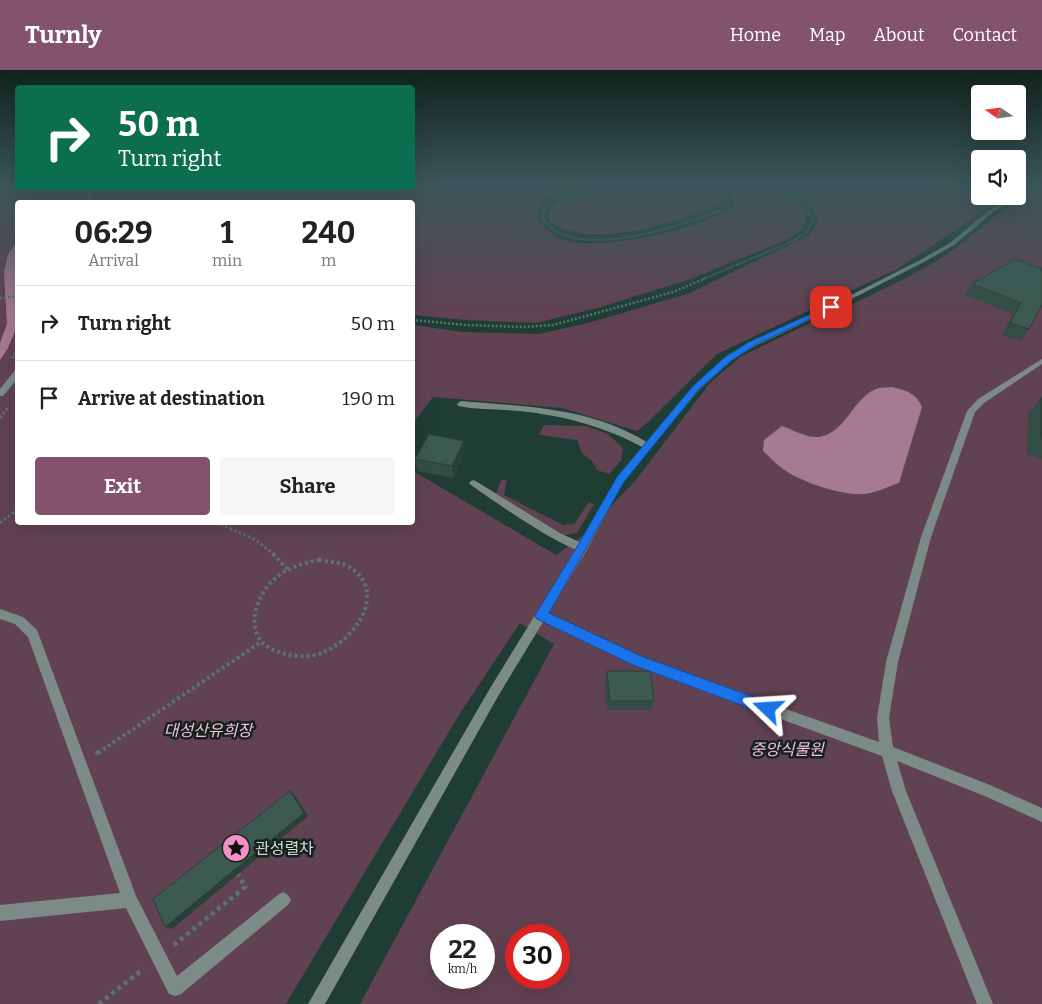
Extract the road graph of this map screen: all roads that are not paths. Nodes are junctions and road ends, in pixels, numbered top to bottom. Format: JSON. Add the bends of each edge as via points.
{"nodes":[{"id":1,"x":972,"y":228,"type":"edge"},
{"id":2,"x":1042,"y":361,"type":"edge"},
{"id":3,"x":15,"y":376,"type":"edge"},
{"id":4,"x":0,"y":394,"type":"edge"},
{"id":5,"x":461,"y":404,"type":"dead end"},
{"id":6,"x":648,"y":446,"type":"junction"},
{"id":7,"x":474,"y":483,"type":"dead end"},
{"id":8,"x":582,"y":548,"type":"junction"},
{"id":9,"x":0,"y":614,"type":"edge"},
{"id":10,"x":541,"y":616,"type":"junction"},
{"id":11,"x":887,"y":751,"type":"junction"},
{"id":12,"x":1042,"y":815,"type":"edge"},
{"id":13,"x":130,"y":900,"type":"junction"},
{"id":14,"x":283,"y":900,"type":"dead end"},
{"id":15,"x":0,"y":913,"type":"edge"},
{"id":16,"x":316,"y":1004,"type":"edge"},
{"id":17,"x":985,"y":1004,"type":"edge"}],
"edges":[{"from":1,"to":6,"type":"street","via":[[944,248],[728,359],[696,388]]},
{"from":2,"to":11,"type":"street","via":[[971,411],[926,537],[892,662],[883,718]]},
{"from":3,"to":4,"type":"street"},
{"from":5,"to":6,"type":"street","via":[[575,417],[612,428]]},
{"from":6,"to":8,"type":"street","via":[[620,479]]},
{"from":7,"to":8,"type":"street","via":[[556,536]]},
{"from":8,"to":10,"type":"street"},
{"from":9,"to":13,"type":"street","via":[[23,622],[33,634]]},
{"from":10,"to":11,"type":"street","via":[[637,661]]},
{"from":10,"to":16,"type":"street"},
{"from":11,"to":12,"type":"street"},
{"from":11,"to":17,"type":"street"},
{"from":13,"to":14,"type":"street","via":[[175,988]]},
{"from":13,"to":15,"type":"street"}]}
